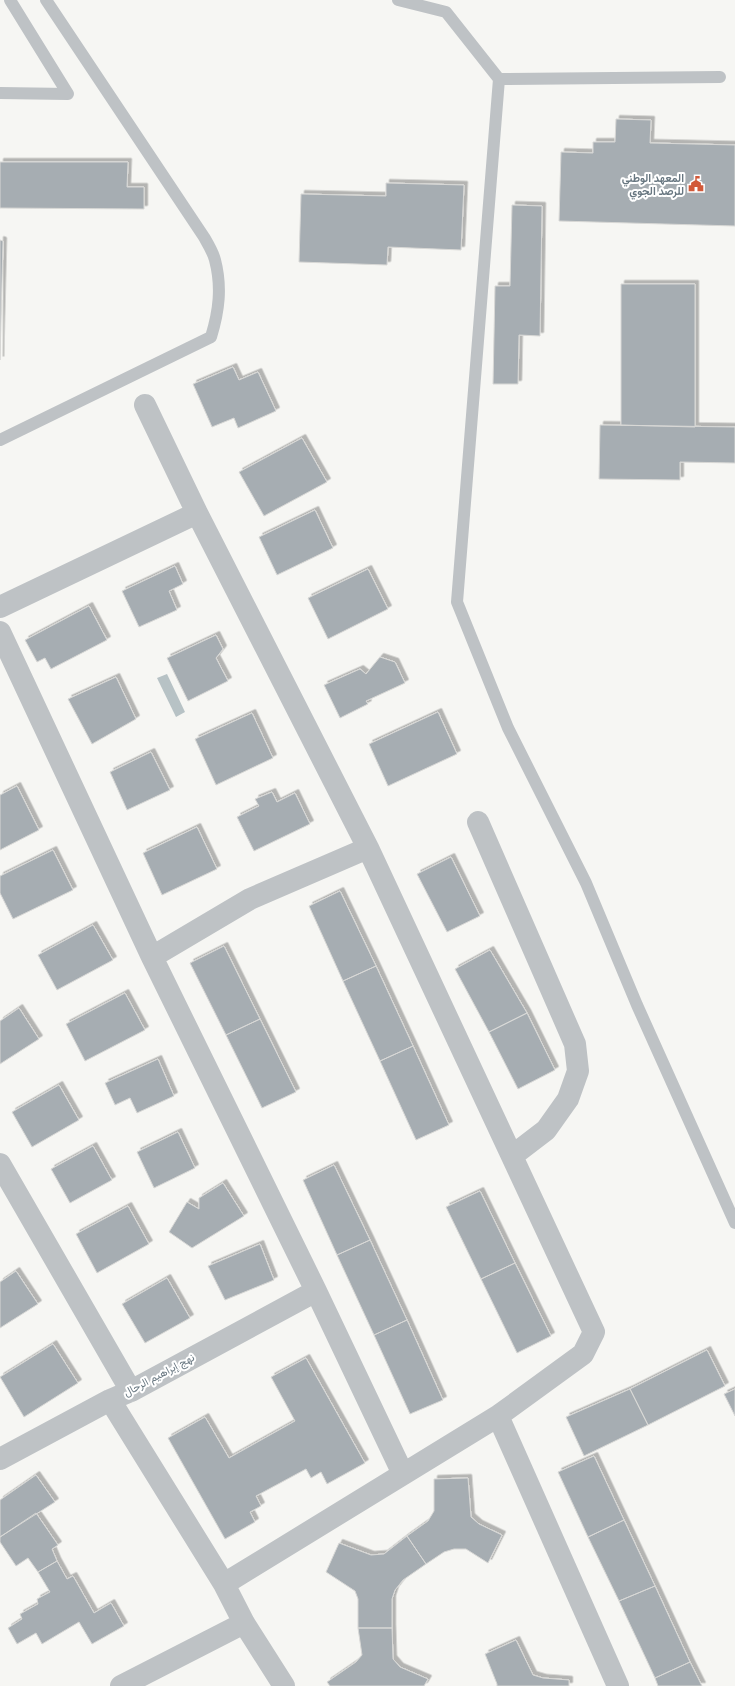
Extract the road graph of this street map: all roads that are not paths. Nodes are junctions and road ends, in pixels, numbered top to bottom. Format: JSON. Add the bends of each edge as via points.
{"nodes":[{"id":1,"x":10,"y":0,"type":"edge"},
{"id":2,"x":46,"y":0,"type":"edge"},
{"id":3,"x":398,"y":0,"type":"edge"},
{"id":4,"x":720,"y":77,"type":"dead end"},
{"id":5,"x":499,"y":80,"type":"junction"},
{"id":6,"x":0,"y":93,"type":"edge"},
{"id":7,"x":145,"y":405,"type":"dead end"},
{"id":8,"x":0,"y":440,"type":"edge"},
{"id":9,"x":198,"y":513,"type":"junction"},
{"id":10,"x":0,"y":607,"type":"edge"},
{"id":11,"x":0,"y":632,"type":"edge"},
{"id":12,"x":478,"y":822,"type":"dead end"},
{"id":13,"x":368,"y":848,"type":"junction"},
{"id":14,"x":152,"y":957,"type":"junction"},
{"id":15,"x":512,"y":1156,"type":"junction"},
{"id":16,"x":0,"y":1164,"type":"edge"},
{"id":17,"x":735,"y":1223,"type":"edge"},
{"id":18,"x":316,"y":1291,"type":"junction"},
{"id":19,"x":131,"y":1391,"type":"junction"},
{"id":20,"x":110,"y":1400,"type":"junction"},
{"id":21,"x":498,"y":1416,"type":"junction"},
{"id":22,"x":0,"y":1459,"type":"edge"},
{"id":23,"x":403,"y":1474,"type":"junction"},
{"id":24,"x":224,"y":1584,"type":"junction"},
{"id":25,"x":244,"y":1623,"type":"junction"},
{"id":26,"x":121,"y":1686,"type":"edge"},
{"id":27,"x":284,"y":1686,"type":"edge"},
{"id":28,"x":618,"y":1686,"type":"edge"}],
"edges":[{"from":1,"to":6,"type":"lane","via":[[68,94]]},
{"from":2,"to":8,"type":"lane","via":[[204,237],[215,258],[220,293],[217,318],[211,337]]},
{"from":3,"to":5,"type":"lane","via":[[446,12]]},
{"from":4,"to":5,"type":"lane"},
{"from":5,"to":17,"type":"lane","via":[[457,602],[508,728],[586,882],[637,1005]]},
{"from":7,"to":9,"type":"street"},
{"from":9,"to":10,"type":"street"},
{"from":9,"to":13,"type":"street"},
{"from":11,"to":14,"type":"street"},
{"from":12,"to":15,"type":"street","via":[[575,1044],[578,1071],[568,1099],[546,1130]]},
{"from":13,"to":14,"type":"street","via":[[250,899]]},
{"from":13,"to":15,"type":"street"},
{"from":14,"to":18,"type":"street"},
{"from":15,"to":21,"type":"street","via":[[594,1332],[583,1354]]},
{"from":16,"to":19,"type":"street"},
{"from":18,"to":19,"type":"street","name":"نهج إبراهيم الرحال"},
{"from":18,"to":23,"type":"street"},
{"from":19,"to":20,"type":"street","name":"نهج إبراهيم الرحال"},
{"from":20,"to":22,"type":"street","name":"نهج إبراهيم الرحال"},
{"from":20,"to":24,"type":"street"},
{"from":21,"to":23,"type":"street"},
{"from":21,"to":28,"type":"street"},
{"from":23,"to":24,"type":"street"},
{"from":24,"to":25,"type":"street"},
{"from":25,"to":26,"type":"street"},
{"from":25,"to":27,"type":"street"}]}
